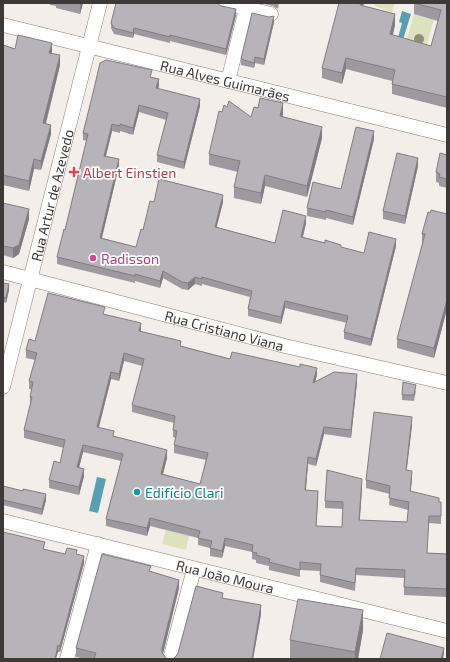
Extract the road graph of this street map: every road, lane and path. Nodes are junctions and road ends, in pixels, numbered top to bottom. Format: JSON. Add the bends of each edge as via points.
{"nodes":[{"id":1,"x":100,"y":3,"type":"edge"},
{"id":2,"x":223,"y":3,"type":"edge"},
{"id":3,"x":246,"y":9,"type":"junction"},
{"id":4,"x":271,"y":14,"type":"dead end"},
{"id":5,"x":3,"y":24,"type":"edge"},
{"id":6,"x":89,"y":46,"type":"junction"},
{"id":7,"x":228,"y":81,"type":"junction"},
{"id":8,"x":447,"y":135,"type":"edge"},
{"id":9,"x":3,"y":272,"type":"edge"},
{"id":10,"x":30,"y":279,"type":"junction"},
{"id":11,"x":447,"y":383,"type":"edge"},
{"id":12,"x":3,"y":387,"type":"edge"},
{"id":13,"x":3,"y":521,"type":"edge"},
{"id":14,"x":98,"y":544,"type":"junction"},
{"id":15,"x":194,"y":569,"type":"junction"},
{"id":16,"x":447,"y":631,"type":"edge"},
{"id":17,"x":67,"y":659,"type":"edge"},
{"id":18,"x":170,"y":659,"type":"edge"}],
"edges":[{"from":1,"to":6,"type":"street","name":"Rua Artur de Azevedo"},
{"from":2,"to":3,"type":"street"},
{"from":3,"to":4,"type":"street"},
{"from":3,"to":7,"type":"street"},
{"from":5,"to":6,"type":"street","name":"Rua Alves Guimarães"},
{"from":6,"to":7,"type":"street","name":"Rua Alves Guimarães"},
{"from":6,"to":10,"type":"street","name":"Rua Artur de Azevedo"},
{"from":7,"to":8,"type":"street","name":"Rua Alves Guimarães"},
{"from":9,"to":10,"type":"street","name":"Rua Cristiano Viana"},
{"from":10,"to":11,"type":"street","name":"Rua Cristiano Viana","via":[[285,346]]},
{"from":10,"to":12,"type":"street","name":"Rua Artur de Azevedo"},
{"from":13,"to":14,"type":"street","name":"Rua João Moura"},
{"from":14,"to":15,"type":"street","name":"Rua João Moura"},
{"from":14,"to":17,"type":"street"},
{"from":15,"to":16,"type":"street","name":"Rua João Moura"},
{"from":15,"to":18,"type":"street"}]}
